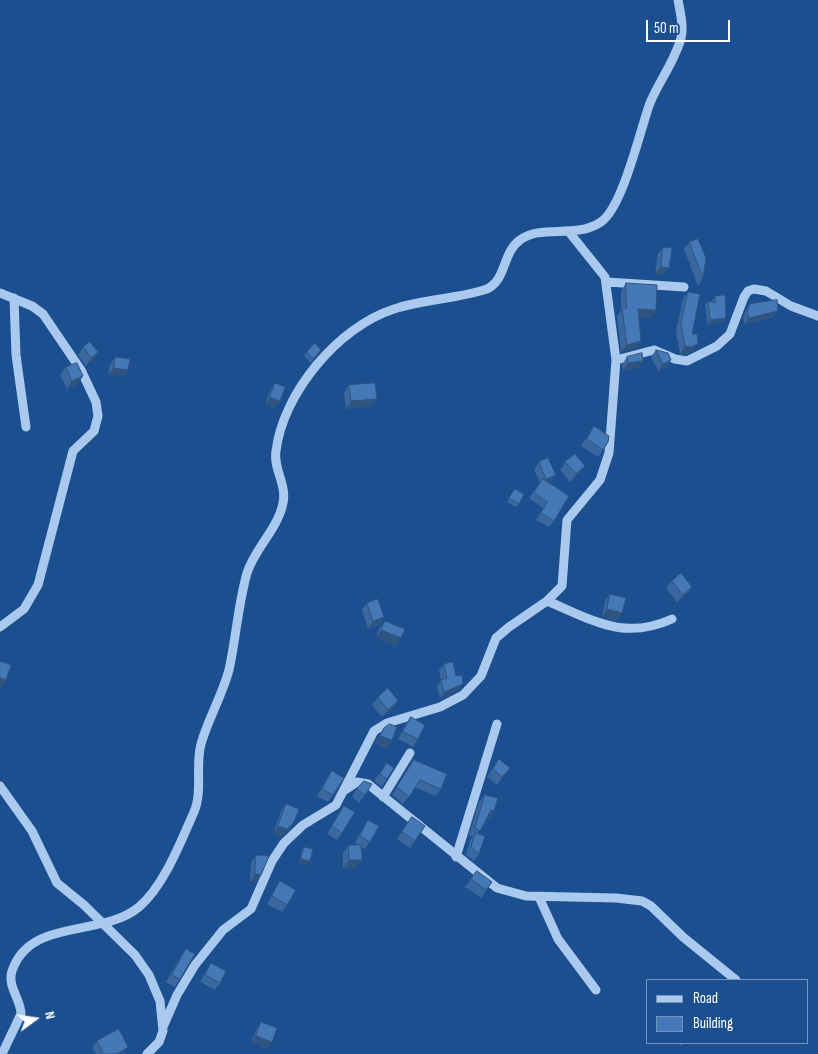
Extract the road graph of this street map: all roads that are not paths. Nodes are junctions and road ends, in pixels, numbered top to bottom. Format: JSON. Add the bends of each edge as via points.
{"nodes":[{"id":1,"x":678,"y":0,"type":"edge"},
{"id":2,"x":569,"y":232,"type":"junction"},
{"id":3,"x":607,"y":282,"type":"junction"},
{"id":4,"x":684,"y":287,"type":"dead end"},
{"id":5,"x":0,"y":293,"type":"edge"},
{"id":6,"x":14,"y":298,"type":"junction"},
{"id":7,"x":818,"y":316,"type":"edge"},
{"id":8,"x":616,"y":360,"type":"junction"},
{"id":9,"x":26,"y":427,"type":"dead end"},
{"id":10,"x":547,"y":601,"type":"junction"},
{"id":11,"x":672,"y":619,"type":"dead end"},
{"id":12,"x":0,"y":627,"type":"edge"},
{"id":13,"x":497,"y":724,"type":"dead end"},
{"id":14,"x":410,"y":753,"type":"dead end"},
{"id":15,"x":0,"y":786,"type":"edge"},
{"id":16,"x":343,"y":792,"type":"junction"},
{"id":17,"x":383,"y":797,"type":"junction"},
{"id":18,"x":456,"y":857,"type":"junction"},
{"id":19,"x":539,"y":897,"type":"junction"},
{"id":20,"x":103,"y":923,"type":"junction"},
{"id":21,"x":735,"y":979,"type":"edge"},
{"id":22,"x":596,"y":990,"type":"dead end"},
{"id":23,"x":163,"y":1027,"type":"junction"},
{"id":24,"x":2,"y":1054,"type":"edge"},
{"id":25,"x":147,"y":1054,"type":"edge"}],
"edges":[{"from":1,"to":2,"type":"street","via":[[681,39],[650,104],[616,200],[603,221]]},
{"from":2,"to":3,"type":"street","via":[[598,265]]},
{"from":2,"to":20,"type":"street","via":[[531,235],[521,239],[510,252],[494,285],[487,289],[406,305],[378,316],[340,341],[306,378],[277,446],[276,462],[285,490],[283,505],[246,576],[228,672],[200,745],[197,805],[149,896],[134,911]]},
{"from":3,"to":4,"type":"street"},
{"from":3,"to":8,"type":"street"},
{"from":5,"to":6,"type":"street"},
{"from":6,"to":9,"type":"street","via":[[16,355]]},
{"from":6,"to":12,"type":"street","via":[[37,308],[48,320],[90,387],[98,421],[94,431],[72,451],[36,590],[24,609]]},
{"from":7,"to":8,"type":"street","via":[[763,290],[754,289],[744,296],[730,334],[718,346],[687,361],[654,350]]},
{"from":8,"to":10,"type":"street","via":[[608,460],[600,480],[567,520],[564,582]]},
{"from":10,"to":11,"type":"street","via":[[606,626],[625,630],[650,628]]},
{"from":10,"to":16,"type":"street","via":[[496,638],[481,676],[463,695],[387,723],[374,731]]},
{"from":13,"to":18,"type":"street"},
{"from":14,"to":17,"type":"street"},
{"from":15,"to":20,"type":"street","via":[[32,831],[57,883]]},
{"from":16,"to":17,"type":"street","via":[[355,783],[364,782]]},
{"from":16,"to":23,"type":"street","via":[[333,808],[296,830],[280,848],[252,906],[224,930],[195,965]]},
{"from":17,"to":18,"type":"street"},
{"from":18,"to":19,"type":"street","via":[[504,892]]},
{"from":19,"to":21,"type":"street","via":[[616,898],[647,903]]},
{"from":19,"to":22,"type":"street","via":[[558,939]]},
{"from":20,"to":23,"type":"street","via":[[135,955],[149,975],[160,1001]]},
{"from":20,"to":24,"type":"street","via":[[42,938],[23,950],[10,978],[21,1014]]},
{"from":23,"to":25,"type":"street","via":[[161,1040]]}]}
